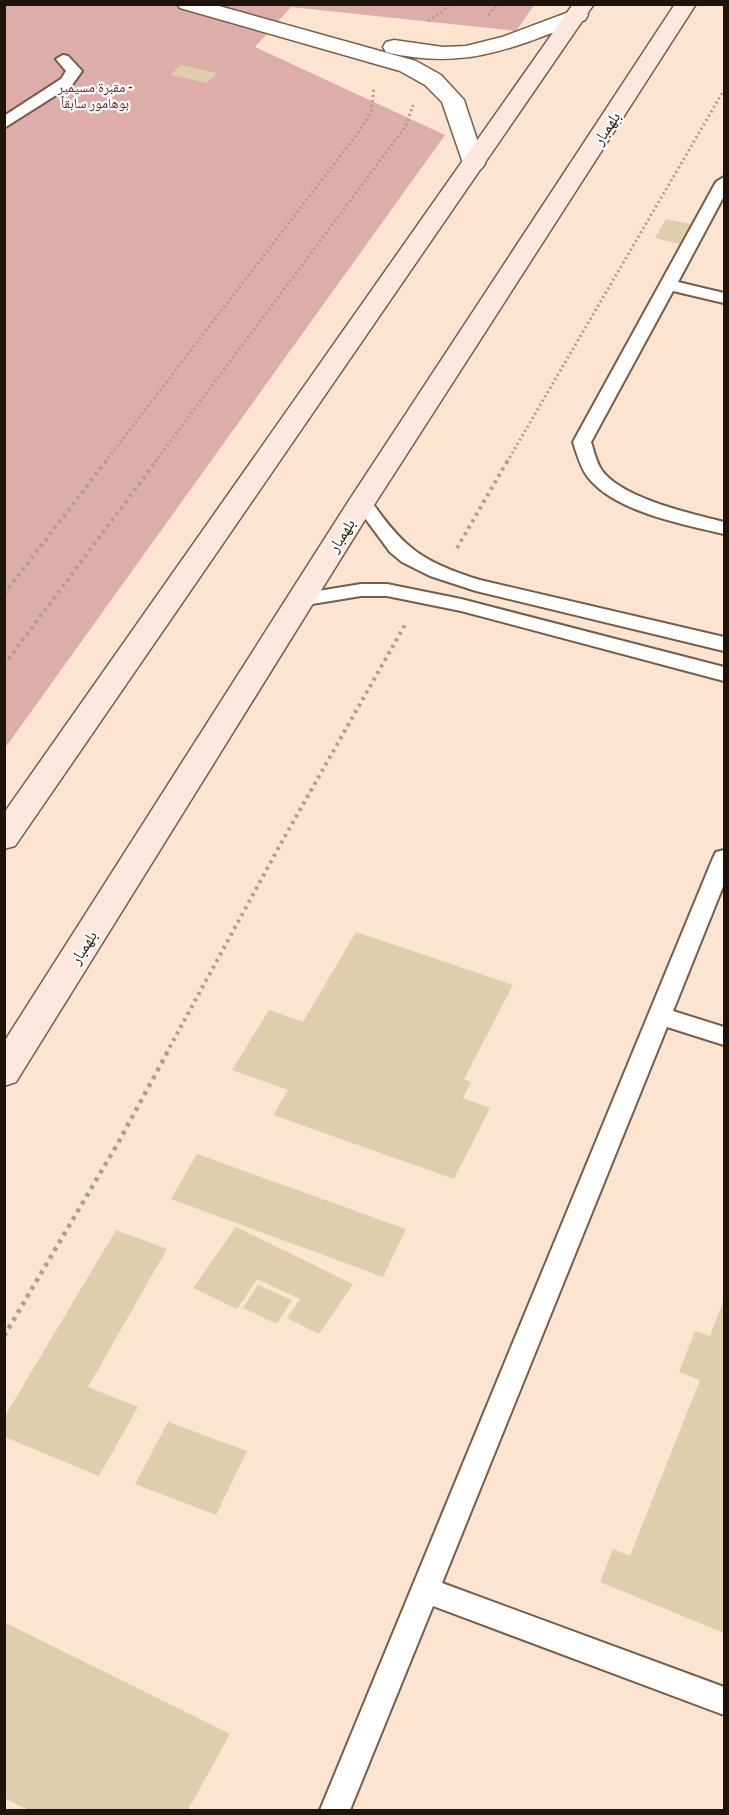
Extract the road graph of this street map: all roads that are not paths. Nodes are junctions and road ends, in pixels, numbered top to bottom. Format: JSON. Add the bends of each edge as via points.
{"nodes":[{"id":1,"x":187,"y":4,"type":"edge"},
{"id":2,"x":248,"y":4,"type":"edge"},
{"id":3,"x":686,"y":4,"type":"edge"},
{"id":4,"x":581,"y":10,"type":"edge"},
{"id":5,"x":400,"y":57,"type":"junction"},
{"id":6,"x":63,"y":58,"type":"dead end"},
{"id":7,"x":4,"y":123,"type":"edge"},
{"id":8,"x":473,"y":164,"type":"junction"},
{"id":9,"x":724,"y":182,"type":"edge"},
{"id":10,"x":669,"y":285,"type":"junction"},
{"id":11,"x":724,"y":298,"type":"edge"},
{"id":12,"x":362,"y":502,"type":"junction"},
{"id":13,"x":724,"y":528,"type":"edge"},
{"id":14,"x":300,"y":600,"type":"junction"},
{"id":15,"x":724,"y":644,"type":"edge"},
{"id":16,"x":724,"y":674,"type":"edge"},
{"id":17,"x":4,"y":838,"type":"edge"},
{"id":18,"x":724,"y":858,"type":"edge"},
{"id":19,"x":660,"y":1016,"type":"junction"},
{"id":20,"x":724,"y":1036,"type":"edge"},
{"id":21,"x":4,"y":1072,"type":"edge"},
{"id":22,"x":425,"y":1590,"type":"junction"},
{"id":23,"x":724,"y":1701,"type":"edge"},
{"id":24,"x":335,"y":1810,"type":"edge"}],
"edges":[{"from":1,"to":5,"type":"street"},
{"from":2,"to":5,"type":"street"},
{"from":3,"to":12,"type":"street","name":"بلهمبار"},
{"from":4,"to":5,"type":"street","via":[[480,51]]},
{"from":4,"to":8,"type":"street"},
{"from":5,"to":8,"type":"street","via":[[453,100]]},
{"from":6,"to":7,"type":"lane","via":[[74,71],[67,82]]},
{"from":8,"to":17,"type":"street"},
{"from":9,"to":10,"type":"lane"},
{"from":10,"to":11,"type":"lane"},
{"from":10,"to":13,"type":"lane","via":[[582,442],[595,475],[628,498],[663,513]]},
{"from":12,"to":14,"type":"street","name":"بلهمبار"},
{"from":12,"to":15,"type":"lane","via":[[395,547],[412,561],[441,574]]},
{"from":14,"to":16,"type":"lane","via":[[361,590],[423,596]]},
{"from":14,"to":21,"type":"street","name":"بلهمبار"},
{"from":18,"to":19,"type":"lane"},
{"from":19,"to":20,"type":"lane"},
{"from":19,"to":22,"type":"lane"},
{"from":22,"to":23,"type":"lane"},
{"from":22,"to":24,"type":"lane"}]}
